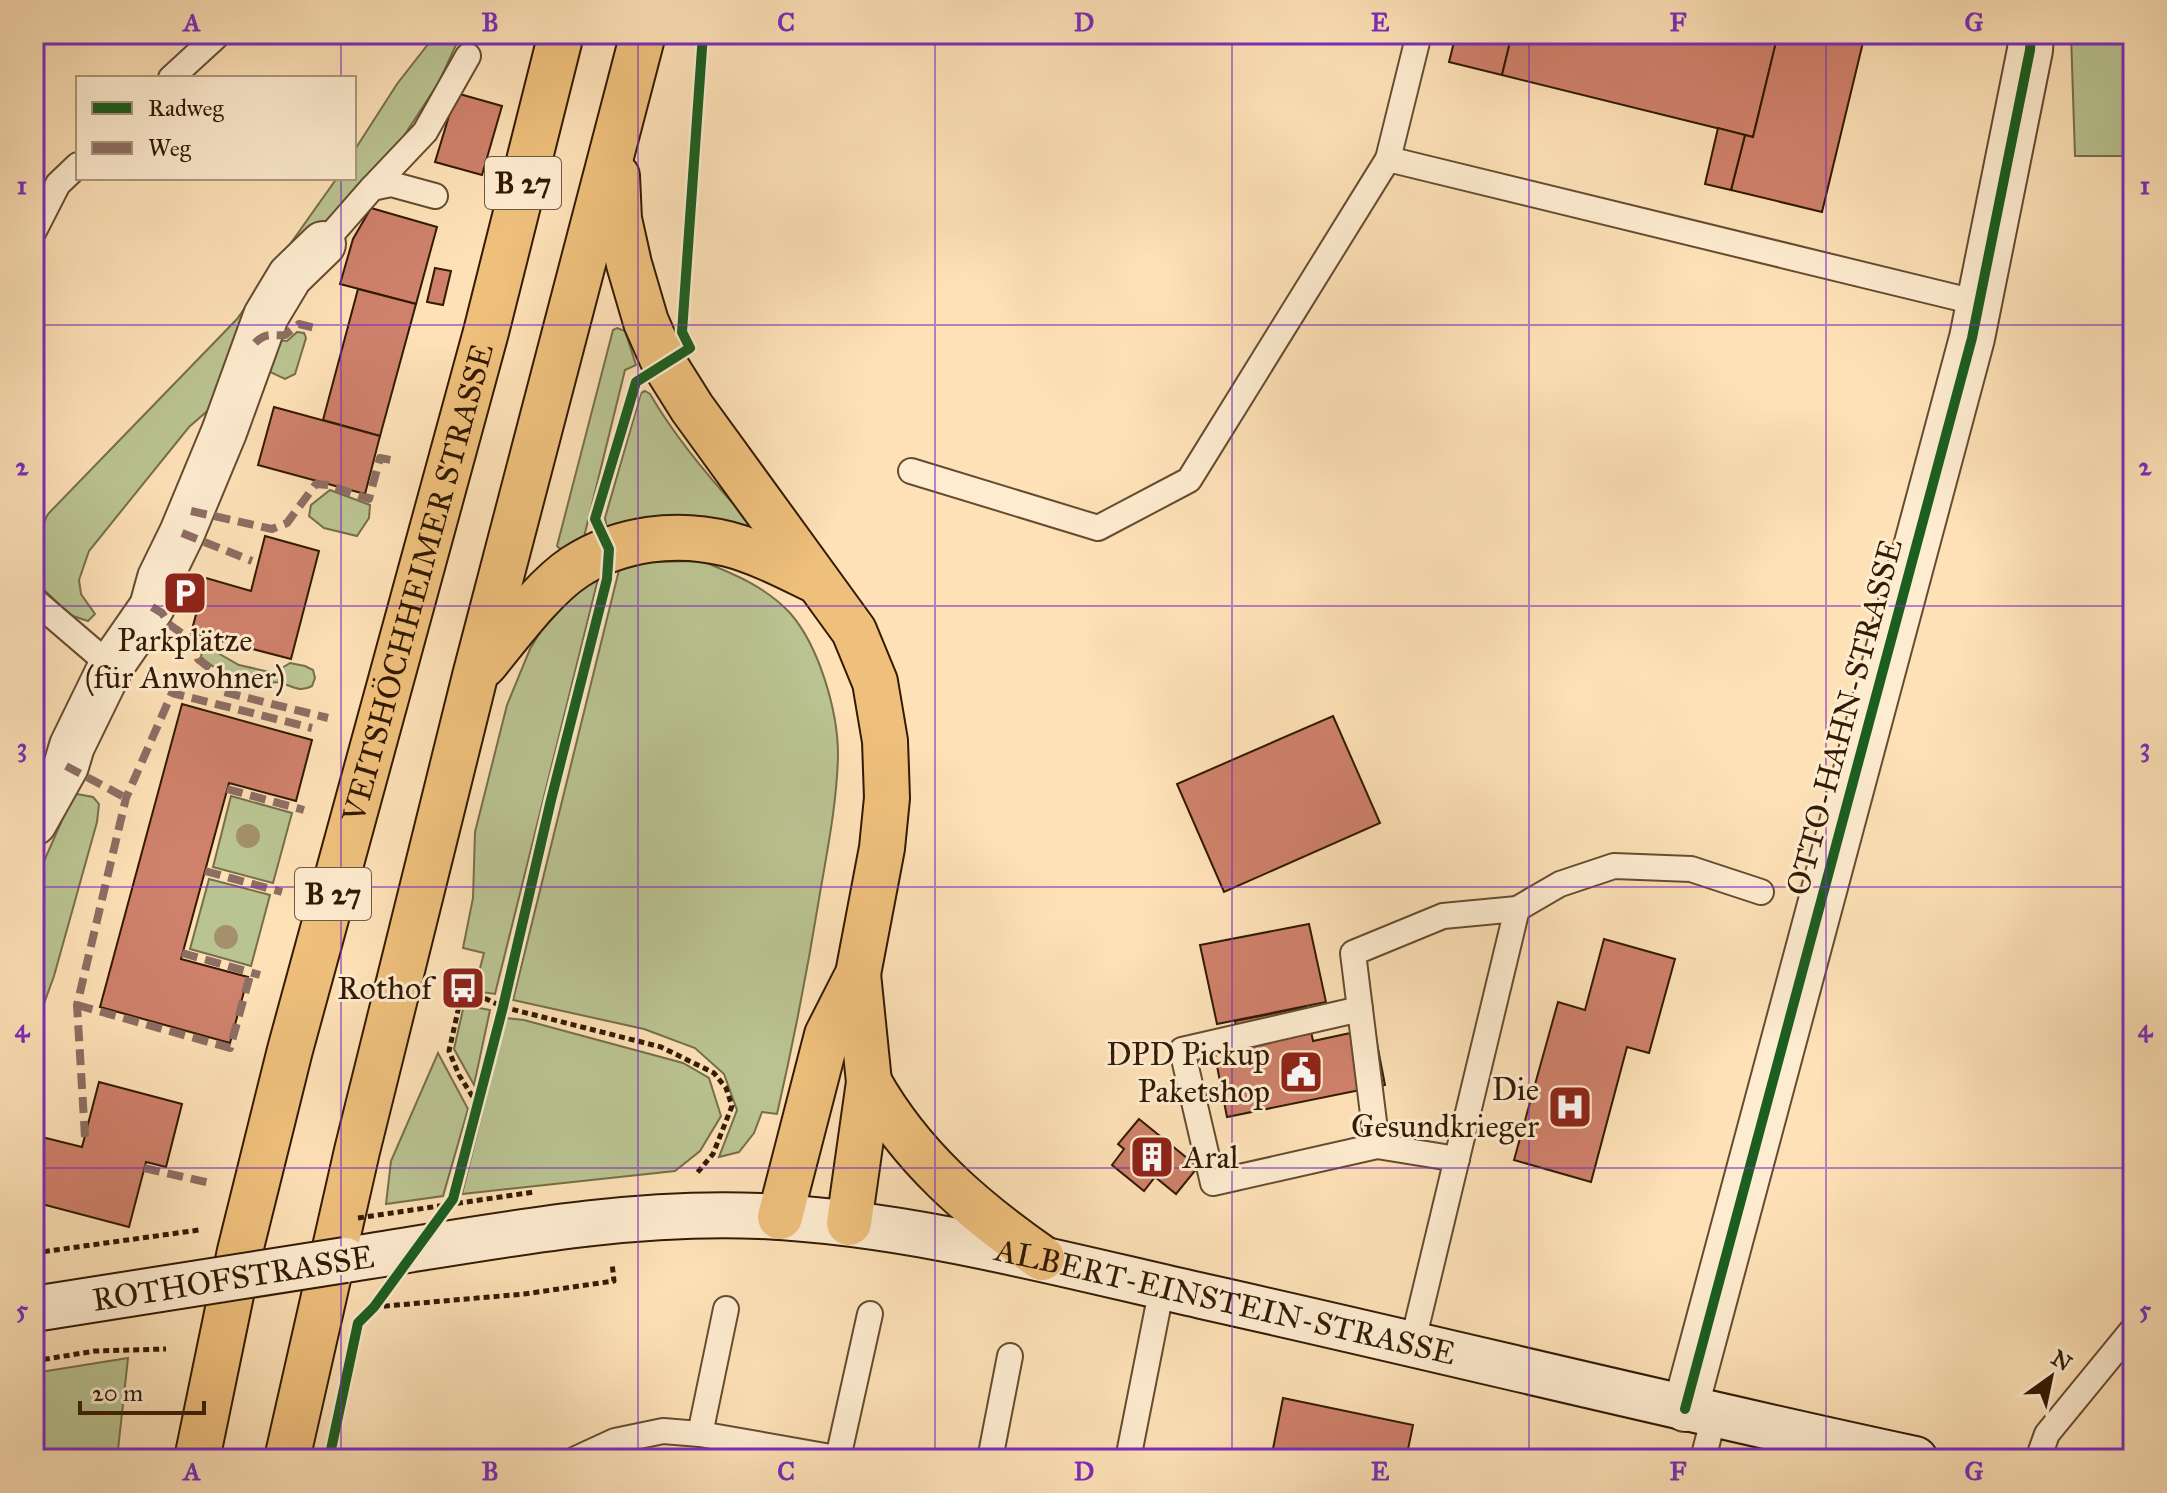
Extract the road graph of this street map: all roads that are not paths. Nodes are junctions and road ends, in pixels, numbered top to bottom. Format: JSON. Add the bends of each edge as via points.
{"nodes":[{"id":1,"x":219,"y":34,"type":"edge"},
{"id":2,"x":561,"y":34,"type":"edge"},
{"id":3,"x":643,"y":34,"type":"edge"},
{"id":4,"x":1419,"y":34,"type":"edge"},
{"id":5,"x":2031,"y":34,"type":"edge"},
{"id":6,"x":468,"y":56,"type":"dead end"},
{"id":7,"x":173,"y":76,"type":"edge"},
{"id":8,"x":615,"y":145,"type":"junction"},
{"id":9,"x":1388,"y":159,"type":"junction"},
{"id":10,"x":76,"y":167,"type":"edge"},
{"id":11,"x":372,"y":188,"type":"junction"},
{"id":12,"x":435,"y":196,"type":"dead end"},
{"id":13,"x":34,"y":231,"type":"edge"},
{"id":14,"x":323,"y":244,"type":"joint"},
{"id":15,"x":1979,"y":303,"type":"junction"},
{"id":16,"x":911,"y":471,"type":"dead end"},
{"id":17,"x":820,"y":583,"type":"junction"},
{"id":18,"x":34,"y":600,"type":"edge"},
{"id":19,"x":111,"y":666,"type":"junction"},
{"id":20,"x":475,"y":676,"type":"junction"},
{"id":21,"x":34,"y":823,"type":"edge"},
{"id":22,"x":1761,"y":892,"type":"dead end"},
{"id":23,"x":1517,"y":909,"type":"junction"},
{"id":24,"x":858,"y":974,"type":"junction"},
{"id":25,"x":1360,"y":1009,"type":"junction"},
{"id":26,"x":869,"y":1082,"type":"junction"},
{"id":27,"x":1377,"y":1146,"type":"junction"},
{"id":28,"x":1457,"y":1159,"type":"junction"},
{"id":29,"x":531,"y":1212,"type":"joint"},
{"id":30,"x":780,"y":1217,"type":"junction"},
{"id":31,"x":849,"y":1223,"type":"junction"},
{"id":32,"x":1042,"y":1258,"type":"junction"},
{"id":33,"x":1162,"y":1287,"type":"junction"},
{"id":34,"x":34,"y":1309,"type":"edge"},
{"id":35,"x":726,"y":1309,"type":"dead end"},
{"id":36,"x":870,"y":1314,"type":"dead end"},
{"id":37,"x":2133,"y":1329,"type":"edge"},
{"id":38,"x":1412,"y":1345,"type":"junction"},
{"id":39,"x":1010,"y":1356,"type":"dead end"},
{"id":40,"x":1700,"y":1413,"type":"junction"},
{"id":41,"x":700,"y":1434,"type":"junction"},
{"id":42,"x":197,"y":1459,"type":"edge"},
{"id":43,"x":287,"y":1459,"type":"edge"},
{"id":44,"x":576,"y":1459,"type":"edge"},
{"id":45,"x":840,"y":1459,"type":"edge"},
{"id":46,"x":990,"y":1459,"type":"edge"},
{"id":47,"x":1128,"y":1459,"type":"edge"},
{"id":48,"x":1703,"y":1459,"type":"edge"},
{"id":49,"x":1915,"y":1459,"type":"edge"},
{"id":50,"x":2038,"y":1459,"type":"edge"}],
"edges":[{"from":1,"to":7,"type":"lane"},
{"from":2,"to":42,"type":"highway","name":"VEITSHÖCHHEIMER STRASSE","number":"B 27","via":[[486,332],[290,1050],[240,1251]]},
{"from":3,"to":8,"type":"highway","number":"B 27"},
{"from":4,"to":9,"type":"lane"},
{"from":5,"to":15,"type":"street","name":"OTTO-HAHN-STRASSE"},
{"from":6,"to":11,"type":"lane","via":[[425,132]]},
{"from":8,"to":17,"type":"highway","via":[[619,219],[646,322],[660,354],[692,408]]},
{"from":8,"to":20,"type":"highway","number":"B 27"},
{"from":9,"to":15,"type":"lane"},
{"from":9,"to":16,"type":"lane","via":[[1189,480],[1098,528]]},
{"from":10,"to":13,"type":"lane","via":[[58,184]]},
{"from":11,"to":12,"type":"lane","via":[[391,184]]},
{"from":11,"to":14,"type":"lane"},
{"from":14,"to":19,"type":"street","via":[[290,276],[266,316],[152,607]]},
{"from":15,"to":40,"type":"street","name":"OTTO-HAHN-STRASSE"},
{"from":17,"to":20,"type":"highway","via":[[729,544],[688,537],[656,537],[609,549],[574,568],[519,622]]},
{"from":17,"to":24,"type":"highway","via":[[854,631],[875,682],[885,741],[882,848]]},
{"from":18,"to":19,"type":"lane"},
{"from":19,"to":21,"type":"street"},
{"from":20,"to":43,"type":"highway","number":"B 27"},
{"from":22,"to":23,"type":"lane","via":[[1691,869],[1614,866],[1560,884]]},
{"from":23,"to":25,"type":"lane","via":[[1443,916],[1353,953]]},
{"from":23,"to":28,"type":"lane"},
{"from":24,"to":26,"type":"highway"},
{"from":24,"to":30,"type":"highway","via":[[827,1035]]},
{"from":25,"to":27,"type":"lane"},
{"from":25,"to":27,"type":"lane","via":[[1182,1050],[1213,1183]]},
{"from":26,"to":31,"type":"highway"},
{"from":26,"to":32,"type":"highway","via":[[889,1117],[956,1192]]},
{"from":27,"to":28,"type":"lane"},
{"from":28,"to":38,"type":"lane"},
{"from":29,"to":30,"type":"street","name":"ALBERT-EINSTEIN-STRASSE"},
{"from":29,"to":34,"type":"street","name":"ROTHOFSTRASSE","bridge":true},
{"from":30,"to":31,"type":"street","name":"ALBERT-EINSTEIN-STRASSE"},
{"from":31,"to":32,"type":"street","name":"ALBERT-EINSTEIN-STRASSE"},
{"from":32,"to":33,"type":"street","name":"ALBERT-EINSTEIN-STRASSE"},
{"from":33,"to":38,"type":"street","name":"ALBERT-EINSTEIN-STRASSE"},
{"from":33,"to":47,"type":"lane"},
{"from":35,"to":41,"type":"lane"},
{"from":36,"to":45,"type":"lane"},
{"from":37,"to":50,"type":"lane","via":[[2047,1434]]},
{"from":38,"to":40,"type":"street","name":"ALBERT-EINSTEIN-STRASSE"},
{"from":39,"to":46,"type":"lane"},
{"from":40,"to":48,"type":"lane"},
{"from":40,"to":49,"type":"street","name":"ALBERT-EINSTEIN-STRASSE"},
{"from":41,"to":44,"type":"lane","via":[[663,1431],[615,1441]]},
{"from":41,"to":45,"type":"lane"}]}
